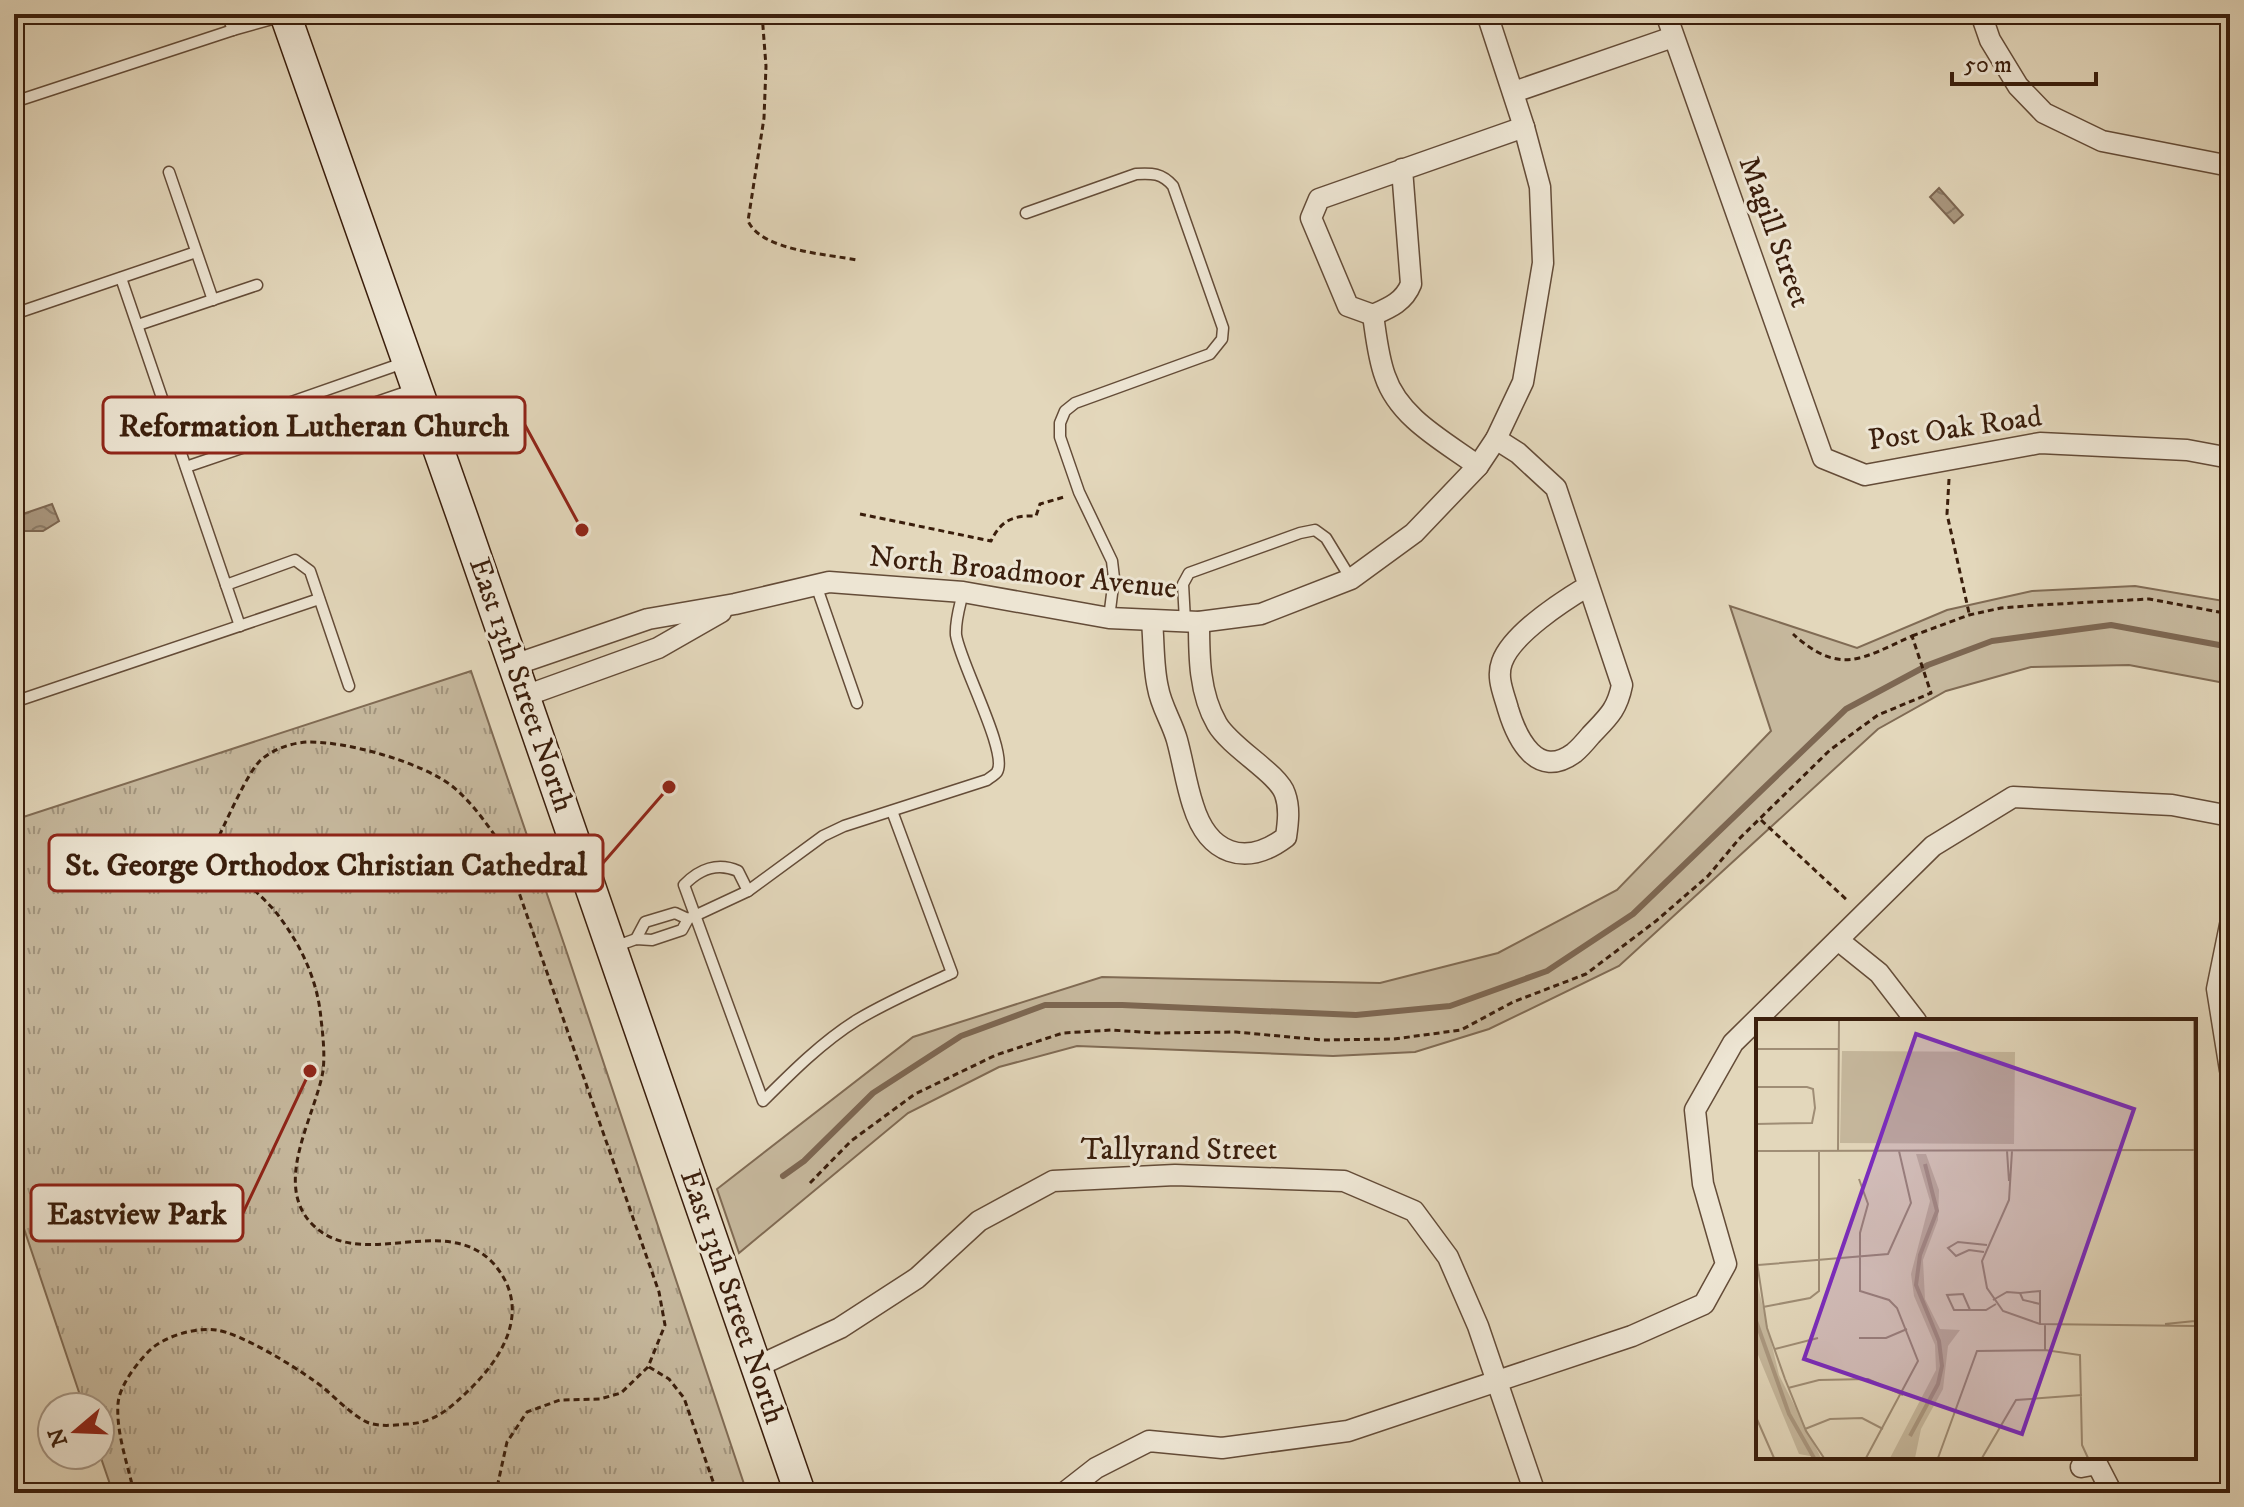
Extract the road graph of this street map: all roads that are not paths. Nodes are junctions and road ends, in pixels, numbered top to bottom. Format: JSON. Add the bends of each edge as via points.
{"nodes":[{"id":1,"x":227,"y":14,"type":"edge"},
{"id":2,"x":1487,"y":14,"type":"edge"},
{"id":3,"x":1666,"y":14,"type":"edge"},
{"id":4,"x":1981,"y":14,"type":"edge"},
{"id":5,"x":285,"y":15,"type":"edge"},
{"id":6,"x":233,"y":30,"type":"junction"},
{"id":7,"x":1673,"y":37,"type":"junction"},
{"id":8,"x":1514,"y":92,"type":"junction"},
{"id":9,"x":15,"y":98,"type":"edge"},
{"id":10,"x":1524,"y":127,"type":"junction"},
{"id":11,"x":2230,"y":166,"type":"edge"},
{"id":12,"x":1402,"y":169,"type":"junction"},
{"id":13,"x":169,"y":172,"type":"dead end"},
{"id":14,"x":1026,"y":213,"type":"dead end"},
{"id":15,"x":196,"y":252,"type":"junction"},
{"id":16,"x":121,"y":278,"type":"junction"},
{"id":17,"x":257,"y":285,"type":"dead end"},
{"id":18,"x":213,"y":300,"type":"junction"},
{"id":19,"x":14,"y":314,"type":"edge"},
{"id":20,"x":1373,"y":315,"type":"junction"},
{"id":21,"x":138,"y":325,"type":"junction"},
{"id":22,"x":412,"y":375,"type":"junction"},
{"id":23,"x":1496,"y":439,"type":"junction"},
{"id":24,"x":177,"y":442,"type":"junction"},
{"id":25,"x":2230,"y":458,"type":"edge"},
{"id":26,"x":1834,"y":463,"type":"joint"},
{"id":27,"x":1478,"y":466,"type":"junction"},
{"id":28,"x":186,"y":467,"type":"junction"},
{"id":29,"x":1351,"y":579,"type":"junction"},
{"id":30,"x":226,"y":585,"type":"junction"},
{"id":31,"x":816,"y":585,"type":"junction"},
{"id":32,"x":1588,"y":586,"type":"junction"},
{"id":33,"x":963,"y":592,"type":"junction"},
{"id":34,"x":319,"y":599,"type":"junction"},
{"id":35,"x":735,"y":604,"type":"junction"},
{"id":36,"x":1109,"y":618,"type":"junction"},
{"id":37,"x":1152,"y":621,"type":"junction"},
{"id":38,"x":1192,"y":622,"type":"junction"},
{"id":39,"x":240,"y":626,"type":"junction"},
{"id":40,"x":514,"y":665,"type":"junction"},
{"id":41,"x":349,"y":686,"type":"dead end"},
{"id":42,"x":525,"y":696,"type":"junction"},
{"id":43,"x":14,"y":702,"type":"edge"},
{"id":44,"x":857,"y":703,"type":"dead end"},
{"id":45,"x":892,"y":811,"type":"junction"},
{"id":46,"x":2230,"y":816,"type":"edge"},
{"id":47,"x":748,"y":891,"type":"junction"},
{"id":48,"x":692,"y":918,"type":"junction"},
{"id":49,"x":2230,"y":925,"type":"edge"},
{"id":50,"x":1838,"y":940,"type":"junction"},
{"id":51,"x":624,"y":944,"type":"junction"},
{"id":52,"x":1757,"y":1019,"type":"edge"},
{"id":53,"x":1914,"y":1019,"type":"edge"},
{"id":54,"x":1756,"y":1020,"type":"edge"},
{"id":55,"x":2230,"y":1070,"type":"edge"},
{"id":56,"x":756,"y":1367,"type":"junction"},
{"id":57,"x":1497,"y":1381,"type":"junction"},
{"id":58,"x":2081,"y":1467,"type":"dead end"},
{"id":59,"x":800,"y":1493,"type":"edge"},
{"id":60,"x":1064,"y":1493,"type":"edge"},
{"id":61,"x":1535,"y":1493,"type":"edge"},
{"id":62,"x":2112,"y":1493,"type":"edge"}],
"edges":[{"from":1,"to":6,"type":"lane"},
{"from":2,"to":8,"type":"street","name":"North Broadmoor Avenue"},
{"from":3,"to":7,"type":"street","name":"Magill Street"},
{"from":4,"to":11,"type":"street","via":[[2018,86],[2044,113],[2102,141]]},
{"from":5,"to":6,"type":"lane"},
{"from":5,"to":22,"type":"main road","name":"East 13th Street North"},
{"from":6,"to":9,"type":"lane"},
{"from":7,"to":8,"type":"street"},
{"from":7,"to":26,"type":"street","name":"Magill Street","via":[[1823,458]]},
{"from":8,"to":10,"type":"street","name":"North Broadmoor Avenue"},
{"from":10,"to":12,"type":"street"},
{"from":10,"to":23,"type":"street","name":"North Broadmoor Avenue","via":[[1540,187],[1543,263],[1523,382]]},
{"from":12,"to":20,"type":"street","via":[[1411,284],[1396,304]]},
{"from":12,"to":20,"type":"street","via":[[1319,199],[1311,218],[1348,306]]},
{"from":13,"to":15,"type":"lane"},
{"from":14,"to":36,"type":"lane","via":[[1136,174],[1165,177],[1173,186],[1223,328],[1222,339],[1210,354],[1075,403],[1060,423],[1079,492],[1112,561]]},
{"from":15,"to":16,"type":"lane"},
{"from":15,"to":18,"type":"lane"},
{"from":16,"to":19,"type":"lane"},
{"from":16,"to":21,"type":"lane"},
{"from":17,"to":18,"type":"lane"},
{"from":18,"to":21,"type":"lane"},
{"from":20,"to":27,"type":"street","via":[[1380,361],[1394,396],[1418,423]]},
{"from":21,"to":24,"type":"lane"},
{"from":22,"to":24,"type":"lane"},
{"from":22,"to":28,"type":"lane"},
{"from":22,"to":40,"type":"main road","name":"East 13th Street North"},
{"from":23,"to":27,"type":"street","name":"North Broadmoor Avenue"},
{"from":23,"to":32,"type":"street","via":[[1556,488]]},
{"from":24,"to":28,"type":"lane"},
{"from":25,"to":26,"type":"street","name":"Post Oak Road","via":[[2187,450],[2040,443],[1865,475]]},
{"from":27,"to":29,"type":"street","name":"North Broadmoor Avenue","via":[[1414,533]]},
{"from":28,"to":30,"type":"lane"},
{"from":29,"to":38,"type":"street","name":"North Broadmoor Avenue","via":[[1261,614]]},
{"from":29,"to":38,"type":"lane","via":[[1326,538],[1315,530],[1300,533],[1189,573],[1183,584]]},
{"from":30,"to":34,"type":"lane","via":[[295,560],[310,571]]},
{"from":30,"to":39,"type":"lane"},
{"from":31,"to":33,"type":"street","name":"North Broadmoor Avenue"},
{"from":31,"to":35,"type":"street","name":"North Broadmoor Avenue"},
{"from":31,"to":44,"type":"lane"},
{"from":32,"to":32,"type":"street","via":[[1550,609],[1501,664],[1500,681],[1515,734],[1542,761],[1574,753],[1618,706],[1622,685]]},
{"from":33,"to":36,"type":"street","name":"North Broadmoor Avenue"},
{"from":33,"to":45,"type":"lane","via":[[956,635],[996,745],[997,773]]},
{"from":34,"to":39,"type":"lane"},
{"from":34,"to":41,"type":"lane"},
{"from":35,"to":40,"type":"street","name":"North Broadmoor Avenue","via":[[648,619]]},
{"from":35,"to":42,"type":"street","name":"North Broadmoor Avenue","via":[[658,648]]},
{"from":36,"to":37,"type":"street","name":"North Broadmoor Avenue"},
{"from":37,"to":38,"type":"street","name":"North Broadmoor Avenue"},
{"from":37,"to":38,"type":"street","via":[[1158,690],[1194,809],[1209,836],[1228,852],[1254,855],[1286,837],[1285,792],[1217,724],[1203,685]]},
{"from":39,"to":43,"type":"lane"},
{"from":40,"to":42,"type":"main road","name":"East 13th Street North"},
{"from":42,"to":51,"type":"main road","name":"East 13th Street North"},
{"from":45,"to":47,"type":"lane","via":[[823,836]]},
{"from":45,"to":48,"type":"lane","via":[[952,973],[855,1022],[763,1101]]},
{"from":46,"to":50,"type":"street","via":[[2172,805],[2013,797],[1933,846]]},
{"from":47,"to":48,"type":"lane"},
{"from":47,"to":48,"type":"lane","via":[[738,871],[724,865],[694,874],[684,885]]},
{"from":48,"to":51,"type":"lane","via":[[682,930]]},
{"from":48,"to":51,"type":"lane","via":[[675,913],[645,922]]},
{"from":49,"to":55,"type":"street","via":[[2217,989]]},
{"from":50,"to":52,"type":"street"},
{"from":50,"to":53,"type":"street","via":[[1879,973]]},
{"from":51,"to":56,"type":"main road","name":"East 13th Street North"},
{"from":54,"to":57,"type":"street","via":[[1733,1043],[1695,1110],[1703,1184],[1726,1264],[1704,1304],[1632,1336]]},
{"from":56,"to":57,"type":"street","name":"Tallyrand Street","via":[[840,1328],[917,1278],[979,1221],[1053,1181],[1175,1175],[1344,1181],[1414,1211],[1448,1257]]},
{"from":56,"to":59,"type":"main road","name":"East 13th Street North"},
{"from":57,"to":60,"type":"street","via":[[1348,1431],[1222,1448],[1149,1441],[1096,1468]]},
{"from":57,"to":61,"type":"street","name":"Tallyrand Street"},
{"from":58,"to":62,"type":"street","via":[[2097,1464]]}]}
